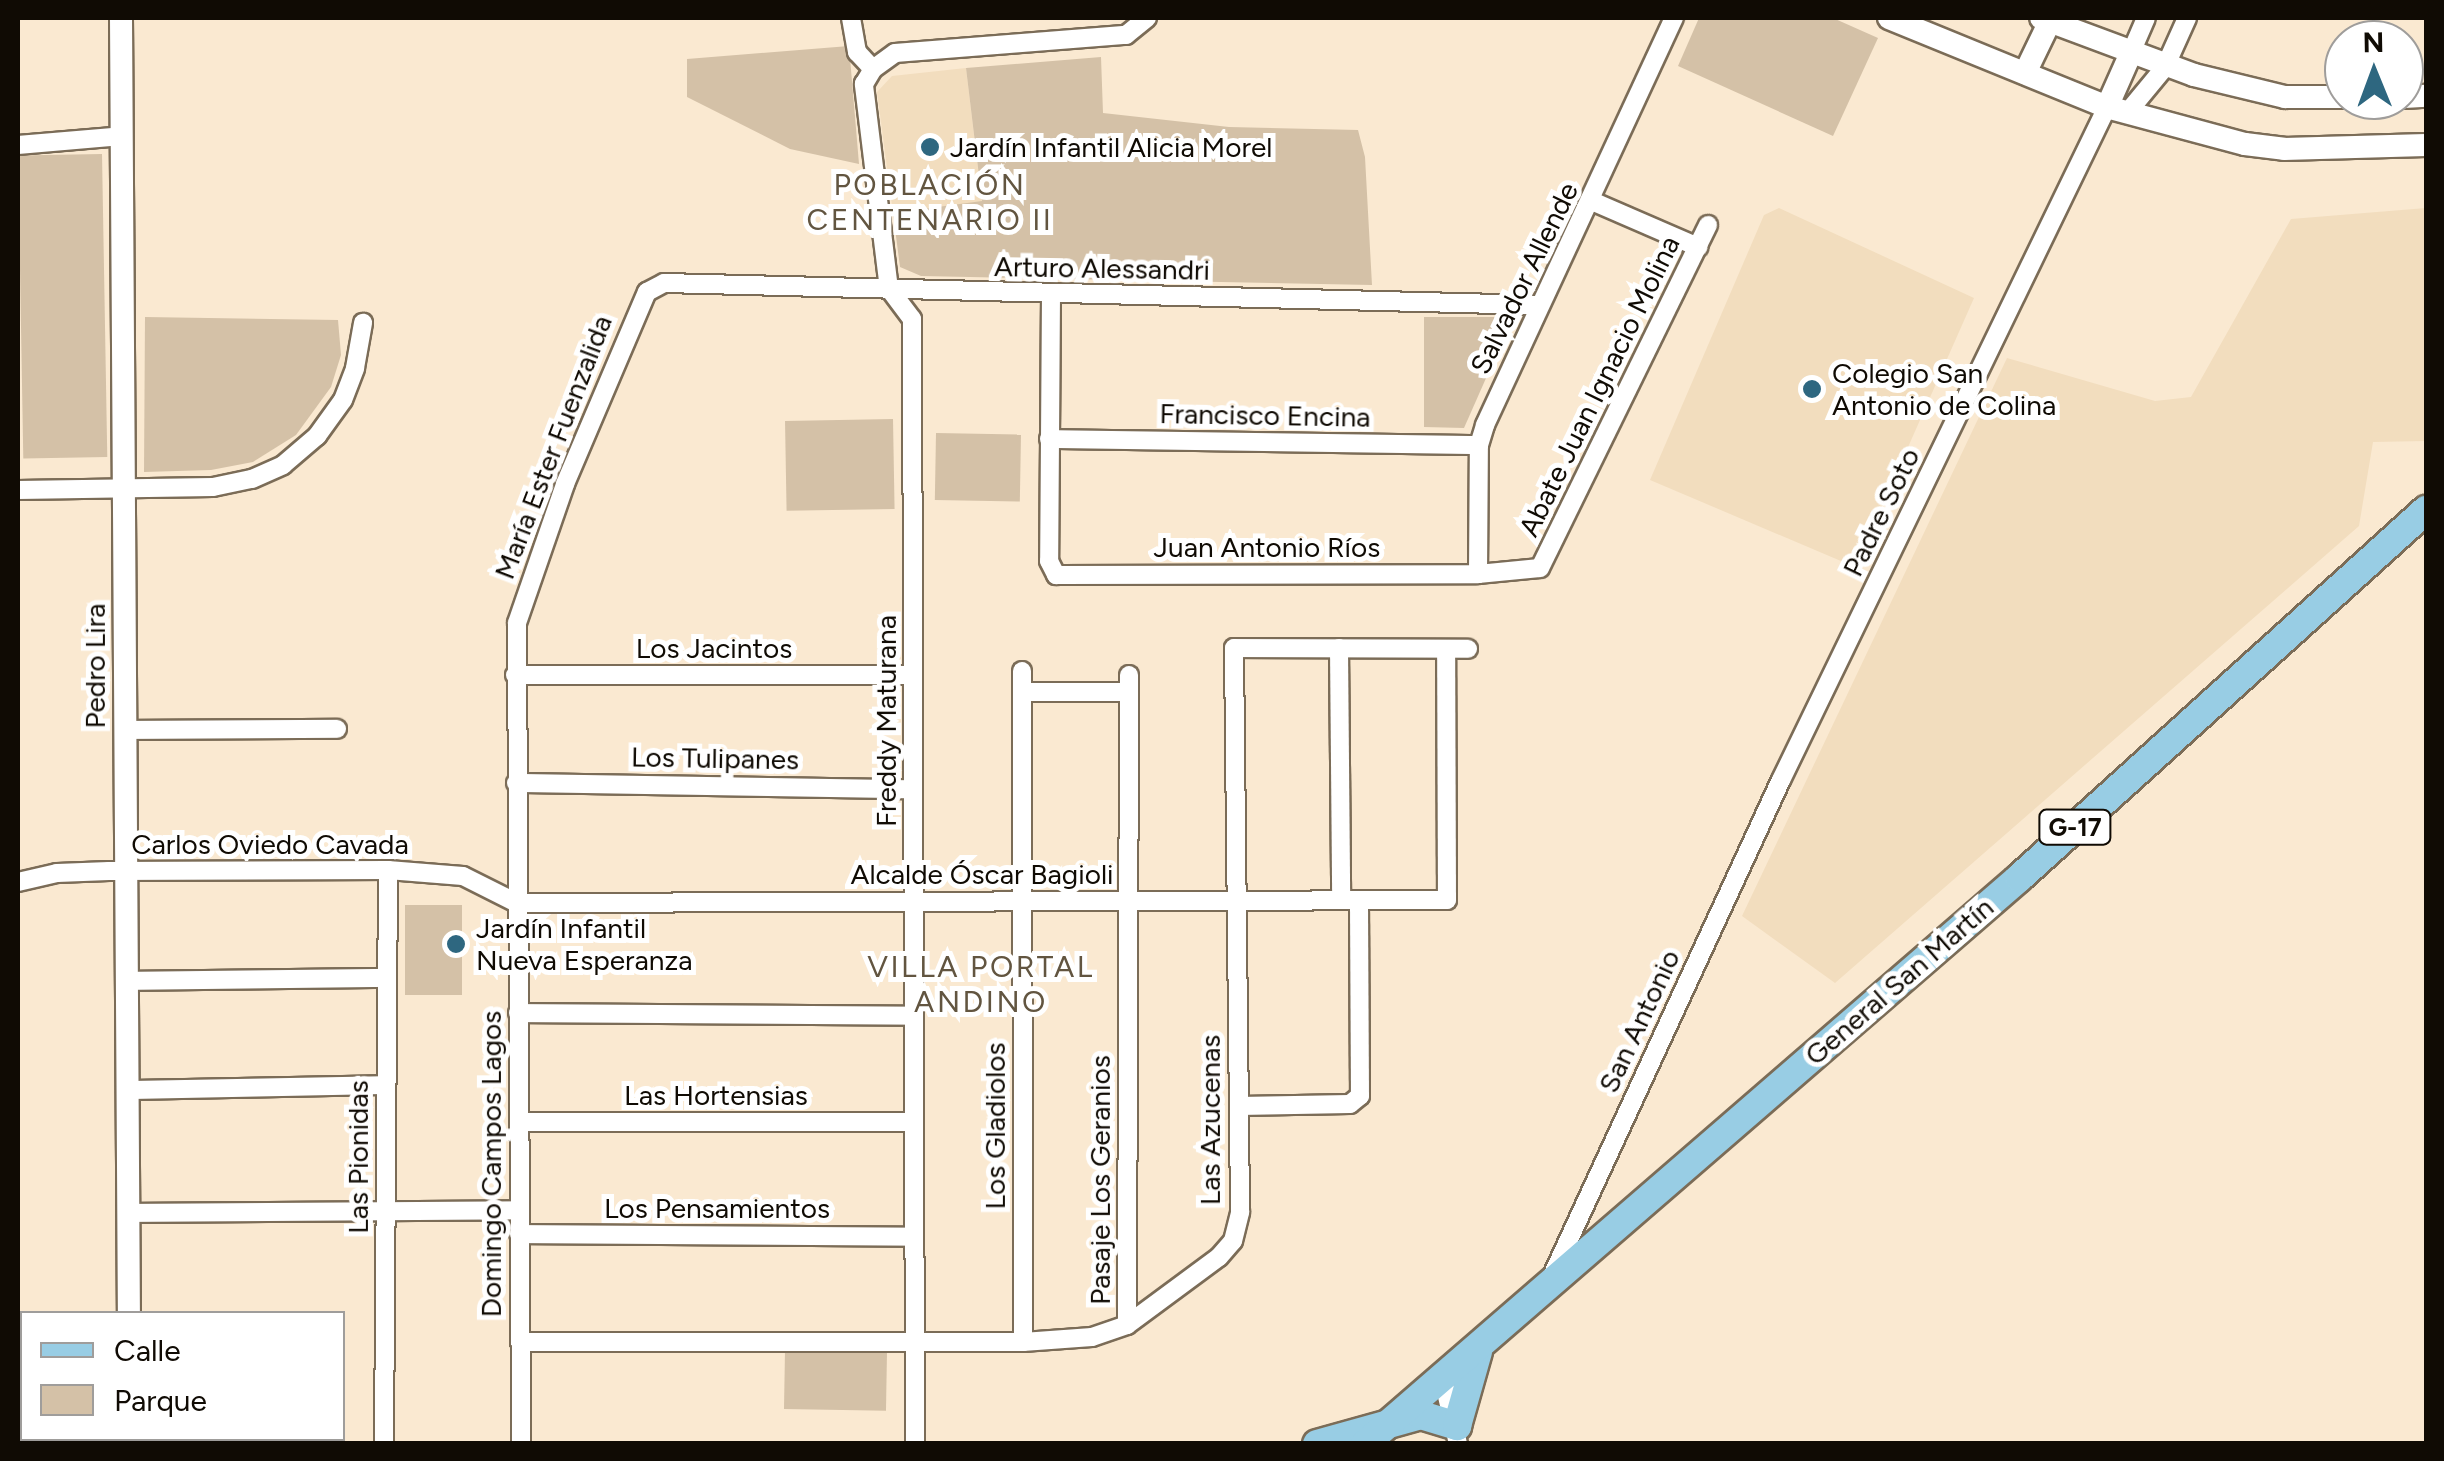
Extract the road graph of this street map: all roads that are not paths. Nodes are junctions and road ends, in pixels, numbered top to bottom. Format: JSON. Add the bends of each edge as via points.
{"nodes":[{"id":1,"x":121,"y":18,"type":"edge"},
{"id":2,"x":851,"y":18,"type":"edge"},
{"id":3,"x":1674,"y":18,"type":"edge"},
{"id":4,"x":1889,"y":18,"type":"edge"},
{"id":5,"x":2146,"y":18,"type":"edge"},
{"id":6,"x":2187,"y":18,"type":"edge"},
{"id":7,"x":1146,"y":20,"type":"edge"},
{"id":8,"x":2046,"y":20,"type":"edge"},
{"id":9,"x":2130,"y":54,"type":"junction"},
{"id":10,"x":2166,"y":67,"type":"junction"},
{"id":11,"x":873,"y":68,"type":"junction"},
{"id":12,"x":2025,"y":73,"type":"junction"},
{"id":13,"x":2324,"y":97,"type":"edge"},
{"id":14,"x":2117,"y":110,"type":"junction"},
{"id":15,"x":122,"y":136,"type":"junction"},
{"id":16,"x":18,"y":144,"type":"edge"},
{"id":17,"x":2426,"y":146,"type":"edge"},
{"id":18,"x":1592,"y":201,"type":"junction"},
{"id":19,"x":1708,"y":225,"type":"dead end"},
{"id":20,"x":1698,"y":248,"type":"junction"},
{"id":21,"x":664,"y":284,"type":"joint"},
{"id":22,"x":889,"y":289,"type":"junction"},
{"id":23,"x":1051,"y":295,"type":"junction"},
{"id":24,"x":1540,"y":305,"type":"junction"},
{"id":25,"x":363,"y":323,"type":"dead end"},
{"id":26,"x":1049,"y":440,"type":"junction"},
{"id":27,"x":1479,"y":445,"type":"junction"},
{"id":28,"x":18,"y":490,"type":"edge"},
{"id":29,"x":124,"y":490,"type":"junction"},
{"id":30,"x":2426,"y":510,"type":"edge"},
{"id":31,"x":1478,"y":574,"type":"junction"},
{"id":32,"x":515,"y":643,"type":"joint"},
{"id":33,"x":1339,"y":648,"type":"junction"},
{"id":34,"x":1446,"y":649,"type":"junction"},
{"id":35,"x":1468,"y":649,"type":"dead end"},
{"id":36,"x":1022,"y":671,"type":"dead end"},
{"id":37,"x":515,"y":675,"type":"junction"},
{"id":38,"x":913,"y":675,"type":"junction"},
{"id":39,"x":1022,"y":692,"type":"junction"},
{"id":40,"x":337,"y":729,"type":"dead end"},
{"id":41,"x":126,"y":730,"type":"junction"},
{"id":42,"x":1781,"y":780,"type":"joint"},
{"id":43,"x":516,"y":783,"type":"junction"},
{"id":44,"x":913,"y":789,"type":"junction"},
{"id":45,"x":388,"y":870,"type":"junction"},
{"id":46,"x":127,"y":871,"type":"junction"},
{"id":47,"x":18,"y":882,"type":"edge"},
{"id":48,"x":1237,"y":900,"type":"junction"},
{"id":49,"x":1350,"y":900,"type":"junction"},
{"id":50,"x":1022,"y":901,"type":"junction"},
{"id":51,"x":1128,"y":901,"type":"junction"},
{"id":52,"x":914,"y":902,"type":"junction"},
{"id":53,"x":517,"y":903,"type":"junction"},
{"id":54,"x":387,"y":978,"type":"junction"},
{"id":55,"x":127,"y":981,"type":"junction"},
{"id":56,"x":518,"y":1013,"type":"junction"},
{"id":57,"x":914,"y":1016,"type":"junction"},
{"id":58,"x":386,"y":1086,"type":"junction"},
{"id":59,"x":128,"y":1090,"type":"junction"},
{"id":60,"x":1238,"y":1106,"type":"junction"},
{"id":61,"x":518,"y":1122,"type":"junction"},
{"id":62,"x":914,"y":1122,"type":"junction"},
{"id":63,"x":519,"y":1210,"type":"junction"},
{"id":64,"x":386,"y":1211,"type":"junction"},
{"id":65,"x":129,"y":1213,"type":"junction"},
{"id":66,"x":520,"y":1234,"type":"junction"},
{"id":67,"x":914,"y":1237,"type":"junction"},
{"id":68,"x":1548,"y":1286,"type":"junction"},
{"id":69,"x":129,"y":1311,"type":"edge"},
{"id":70,"x":1126,"y":1325,"type":"junction"},
{"id":71,"x":520,"y":1342,"type":"junction"},
{"id":72,"x":914,"y":1342,"type":"junction"},
{"id":73,"x":1023,"y":1342,"type":"junction"},
{"id":74,"x":1480,"y":1346,"type":"junction"},
{"id":75,"x":1443,"y":1379,"type":"junction"},
{"id":76,"x":1392,"y":1420,"type":"junction"},
{"id":77,"x":1457,"y":1435,"type":"edge"},
{"id":78,"x":384,"y":1444,"type":"edge"},
{"id":79,"x":521,"y":1444,"type":"edge"},
{"id":80,"x":915,"y":1444,"type":"edge"},
{"id":81,"x":1317,"y":1444,"type":"edge"},
{"id":82,"x":1365,"y":1444,"type":"edge"}],
"edges":[{"from":1,"to":15,"type":"street","name":"Pedro Lira"},
{"from":2,"to":11,"type":"street","via":[[859,56]]},
{"from":3,"to":18,"type":"street","name":"Salvador Allende"},
{"from":4,"to":12,"type":"street"},
{"from":5,"to":9,"type":"street"},
{"from":6,"to":10,"type":"street","name":"Padre Soto"},
{"from":7,"to":11,"type":"street","via":[[1126,35],[896,52]]},
{"from":8,"to":9,"type":"street"},
{"from":8,"to":12,"type":"street"},
{"from":9,"to":10,"type":"street"},
{"from":9,"to":14,"type":"street"},
{"from":10,"to":13,"type":"street","via":[[2285,97]]},
{"from":10,"to":14,"type":"street","name":"Padre Soto"},
{"from":11,"to":22,"type":"street","name":"Freddy Maturana","via":[[864,84]]},
{"from":12,"to":14,"type":"street"},
{"from":14,"to":17,"type":"street","via":[[2284,149]]},
{"from":14,"to":42,"type":"street","name":"Padre Soto"},
{"from":15,"to":16,"type":"street"},
{"from":15,"to":29,"type":"street","name":"Pedro Lira"},
{"from":18,"to":20,"type":"street"},
{"from":18,"to":24,"type":"street","name":"Salvador Allende"},
{"from":19,"to":20,"type":"street","name":"Abate Juan Ignacio Molina"},
{"from":20,"to":31,"type":"street","name":"Abate Juan Ignacio Molina","via":[[1540,568]]},
{"from":21,"to":22,"type":"street","name":"Arturo Alessandri"},
{"from":21,"to":32,"type":"street","name":"María Ester Fuenzalida","via":[[647,292],[636,309],[520,608]]},
{"from":22,"to":23,"type":"street","name":"Arturo Alessandri"},
{"from":22,"to":38,"type":"street","name":"Freddy Maturana","via":[[912,319]]},
{"from":23,"to":24,"type":"street","name":"Arturo Alessandri"},
{"from":23,"to":26,"type":"street"},
{"from":24,"to":27,"type":"street","name":"Salvador Allende"},
{"from":25,"to":29,"type":"street","via":[[343,400],[283,465],[213,487]]},
{"from":26,"to":27,"type":"street","name":"Francisco Encina"},
{"from":26,"to":31,"type":"street","name":"Juan Antonio Ríos","via":[[1050,560],[1056,576]]},
{"from":27,"to":31,"type":"street","name":"Salvador Allende"},
{"from":28,"to":29,"type":"street"},
{"from":29,"to":41,"type":"street","name":"Pedro Lira"},
{"from":30,"to":68,"type":"main road","name":"General San Martín","number":"G-17","via":[[2019,878]]},
{"from":32,"to":37,"type":"street","name":"Domingo Campos Lagos"},
{"from":33,"to":34,"type":"street"},
{"from":33,"to":48,"type":"street","name":"Las Azucenas","via":[[1234,648]]},
{"from":33,"to":49,"type":"street"},
{"from":34,"to":35,"type":"street"},
{"from":34,"to":49,"type":"street","name":"Alcalde Óscar Bagioli","via":[[1447,900]]},
{"from":36,"to":39,"type":"street","name":"Los Gladiolos"},
{"from":37,"to":38,"type":"street","name":"Los Jacintos"},
{"from":37,"to":43,"type":"street","name":"Domingo Campos Lagos"},
{"from":38,"to":44,"type":"street","name":"Freddy Maturana"},
{"from":39,"to":50,"type":"street","name":"Los Gladiolos"},
{"from":39,"to":51,"type":"street","name":"Pasaje Los Geranios","via":[[1129,683]]},
{"from":40,"to":41,"type":"street"},
{"from":41,"to":46,"type":"street","name":"Pedro Lira"},
{"from":42,"to":68,"type":"street","name":"San Antonio"},
{"from":43,"to":44,"type":"street","name":"Los Tulipanes"},
{"from":43,"to":53,"type":"street","name":"Domingo Campos Lagos"},
{"from":44,"to":52,"type":"street","name":"Freddy Maturana"},
{"from":45,"to":46,"type":"street","name":"Carlos Oviedo Cavada"},
{"from":45,"to":53,"type":"street","name":"Carlos Oviedo Cavada","via":[[463,876]]},
{"from":45,"to":54,"type":"street","name":"Las Pionidas"},
{"from":46,"to":47,"type":"street","name":"Carlos Oviedo Cavada","via":[[58,872]]},
{"from":46,"to":55,"type":"street","name":"Pedro Lira"},
{"from":48,"to":49,"type":"street","name":"Alcalde Óscar Bagioli"},
{"from":48,"to":51,"type":"street","name":"Alcalde Óscar Bagioli"},
{"from":48,"to":60,"type":"street","name":"Las Azucenas"},
{"from":49,"to":60,"type":"street","via":[[1360,1096],[1350,1104]]},
{"from":50,"to":51,"type":"street","name":"Alcalde Óscar Bagioli"},
{"from":50,"to":52,"type":"street","name":"Alcalde Óscar Bagioli"},
{"from":50,"to":73,"type":"street","name":"Los Gladiolos"},
{"from":51,"to":70,"type":"street","name":"Pasaje Los Geranios"},
{"from":52,"to":53,"type":"street","name":"Alcalde Óscar Bagioli"},
{"from":52,"to":57,"type":"street","name":"Freddy Maturana"},
{"from":53,"to":56,"type":"street","name":"Domingo Campos Lagos"},
{"from":54,"to":55,"type":"street"},
{"from":54,"to":58,"type":"street","name":"Las Pionidas"},
{"from":55,"to":59,"type":"street","name":"Pedro Lira"},
{"from":56,"to":57,"type":"street"},
{"from":56,"to":61,"type":"street","name":"Domingo Campos Lagos"},
{"from":57,"to":62,"type":"street","name":"Freddy Maturana"},
{"from":58,"to":59,"type":"street"},
{"from":58,"to":64,"type":"street","name":"Las Pionidas"},
{"from":59,"to":65,"type":"street","name":"Pedro Lira"},
{"from":60,"to":70,"type":"street","name":"Las Azucenas","via":[[1240,1212],[1233,1241]]},
{"from":61,"to":62,"type":"street","name":"Las Hortensias"},
{"from":61,"to":63,"type":"street","name":"Domingo Campos Lagos"},
{"from":62,"to":67,"type":"street","name":"Freddy Maturana"},
{"from":63,"to":64,"type":"street"},
{"from":63,"to":66,"type":"street","name":"Domingo Campos Lagos"},
{"from":64,"to":65,"type":"street"},
{"from":64,"to":78,"type":"street","name":"Las Pionidas"},
{"from":65,"to":69,"type":"street","name":"Pedro Lira"},
{"from":66,"to":67,"type":"street","name":"Los Pensamientos"},
{"from":66,"to":71,"type":"street","name":"Domingo Campos Lagos"},
{"from":67,"to":72,"type":"street","name":"Freddy Maturana"},
{"from":68,"to":74,"type":"main road","name":"General San Martín","number":"G-17"},
{"from":70,"to":73,"type":"street","name":"Las Azucenas","via":[[1092,1337]]},
{"from":71,"to":72,"type":"street","name":"Las Azucenas"},
{"from":71,"to":79,"type":"street","name":"Domingo Campos Lagos"},
{"from":72,"to":73,"type":"street","name":"Las Azucenas"},
{"from":72,"to":80,"type":"street","name":"Freddy Maturana"},
{"from":74,"to":75,"type":"main road","name":"General San Martín","number":"G-17"},
{"from":74,"to":77,"type":"main road"},
{"from":75,"to":76,"type":"main road","name":"General San Martín","number":"G-17"},
{"from":75,"to":77,"type":"street"},
{"from":76,"to":77,"type":"main road","via":[[1421,1415]]},
{"from":76,"to":81,"type":"main road"},
{"from":76,"to":82,"type":"main road","name":"General San Martín","number":"G-17"}]}
